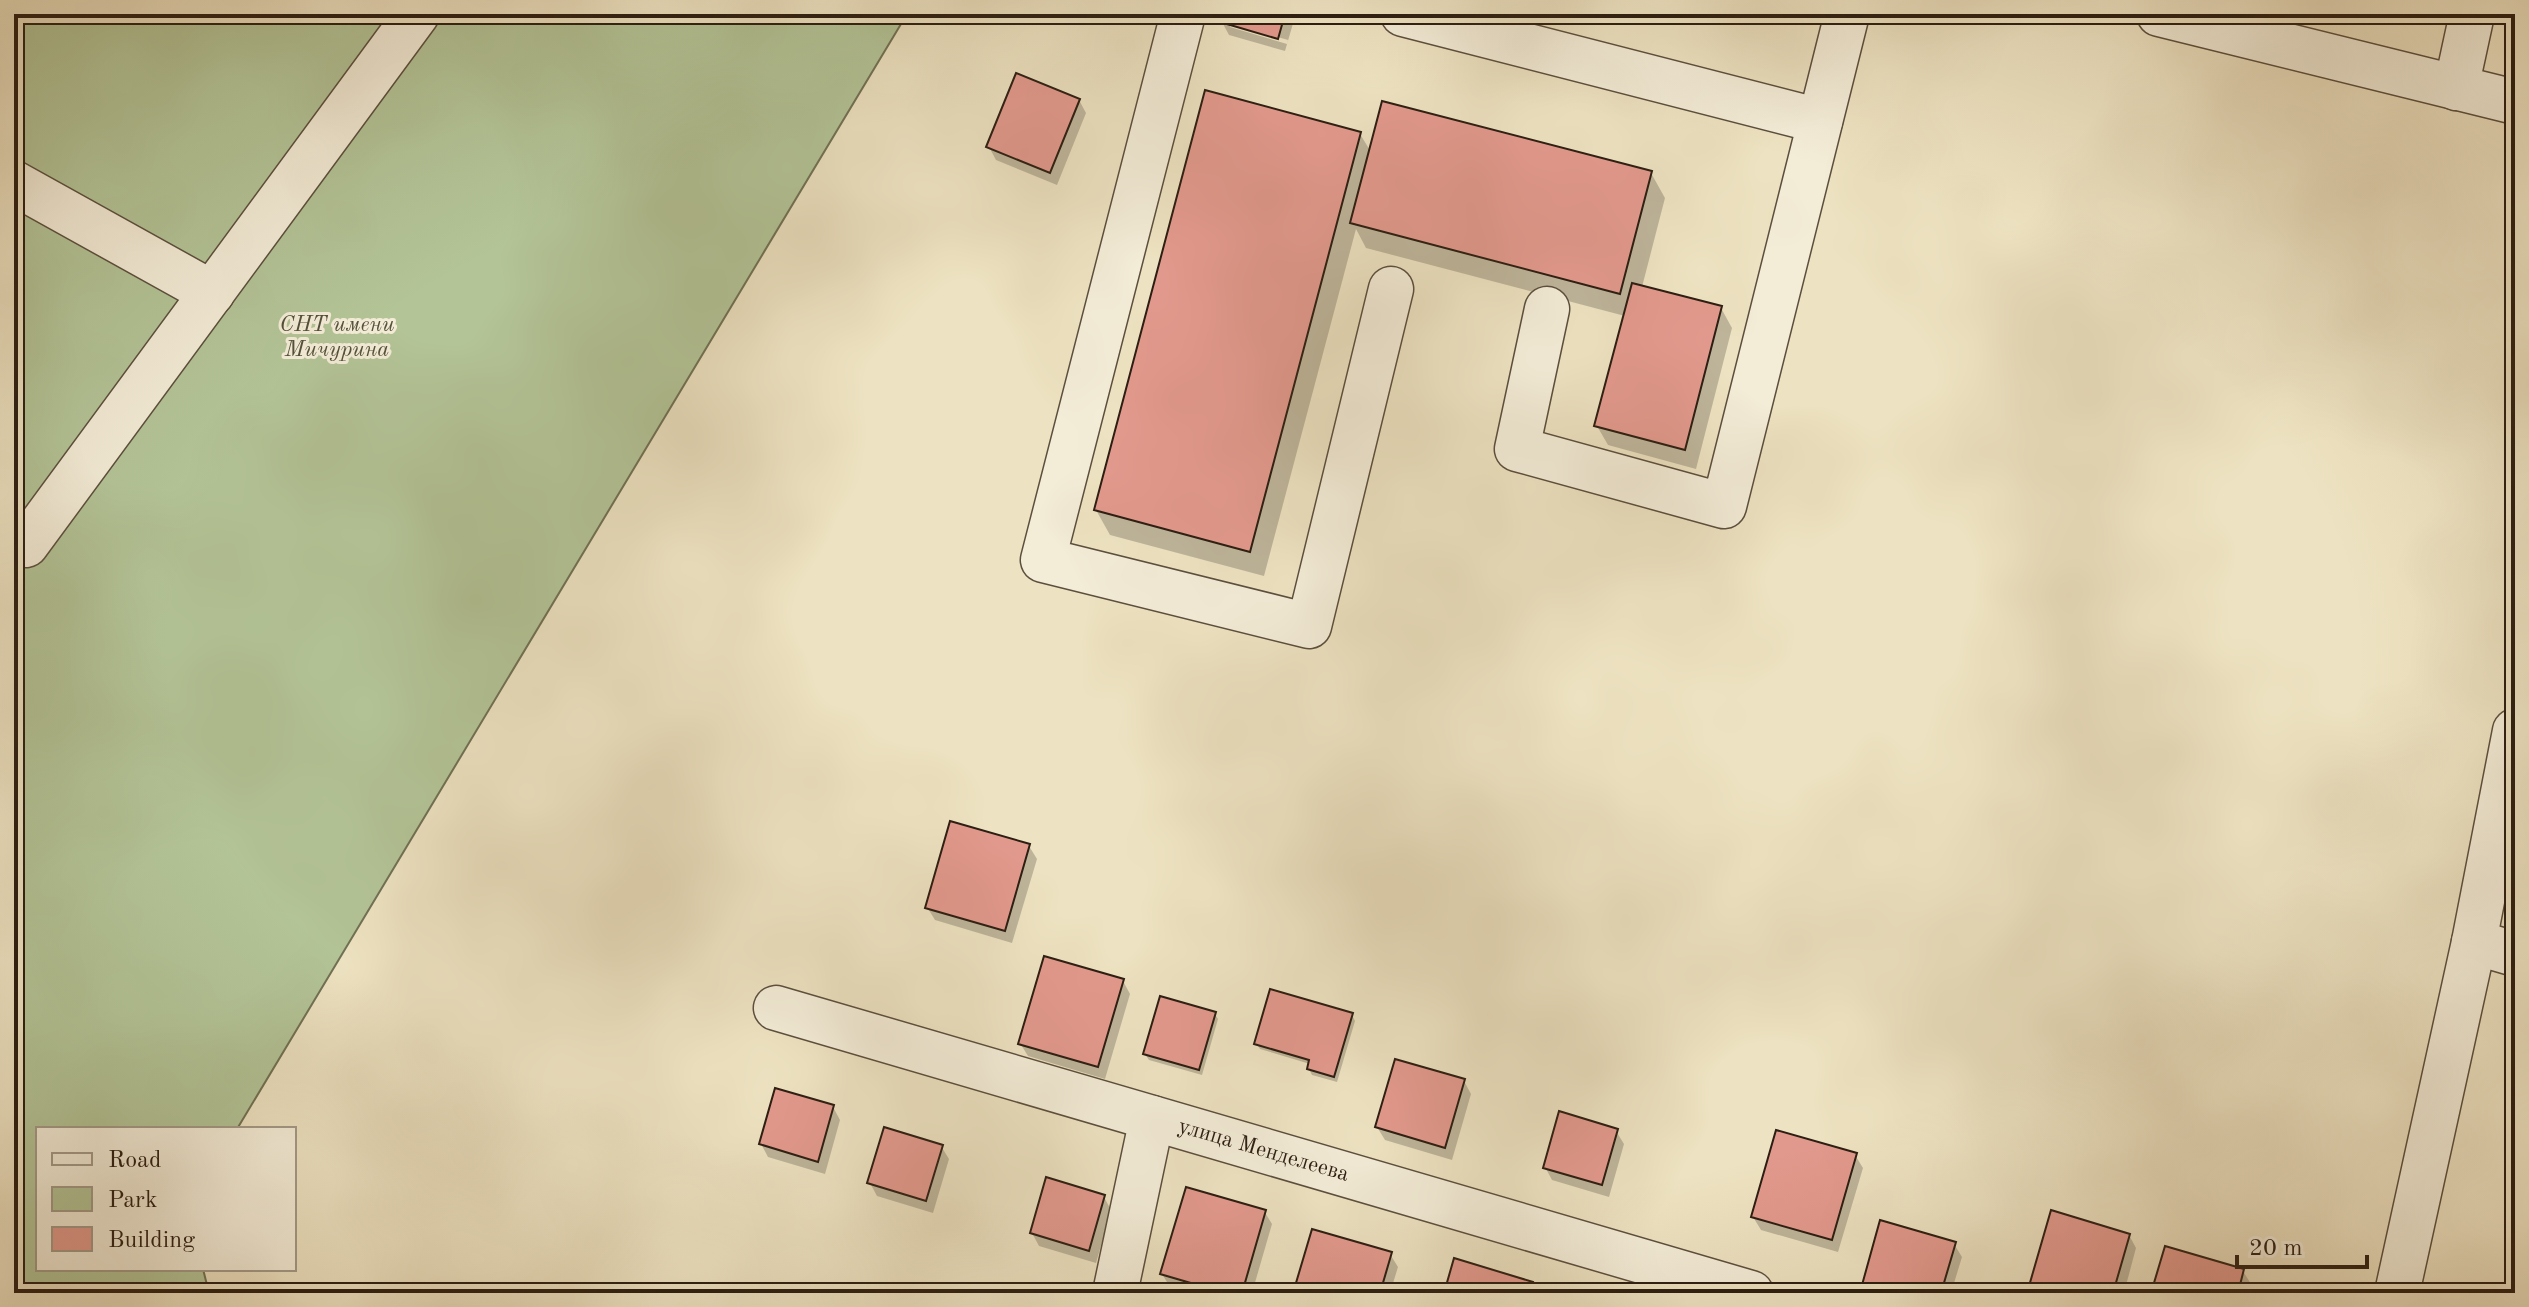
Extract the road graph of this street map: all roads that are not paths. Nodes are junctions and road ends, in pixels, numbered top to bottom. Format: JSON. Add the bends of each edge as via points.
{"nodes":[{"id":1,"x":417,"y":14,"type":"edge"},
{"id":2,"x":1183,"y":14,"type":"edge"},
{"id":3,"x":1403,"y":14,"type":"edge"},
{"id":4,"x":1847,"y":14,"type":"edge"},
{"id":5,"x":2159,"y":14,"type":"edge"},
{"id":6,"x":2472,"y":14,"type":"edge"},
{"id":7,"x":2456,"y":88,"type":"junction"},
{"id":8,"x":2515,"y":102,"type":"edge"},
{"id":9,"x":1820,"y":121,"type":"junction"},
{"id":10,"x":14,"y":183,"type":"edge"},
{"id":11,"x":1391,"y":289,"type":"dead end"},
{"id":12,"x":212,"y":293,"type":"junction"},
{"id":13,"x":1547,"y":309,"type":"dead end"},
{"id":14,"x":26,"y":545,"type":"dead end"},
{"id":15,"x":2515,"y":731,"type":"edge"},
{"id":16,"x":2474,"y":942,"type":"junction"},
{"id":17,"x":2515,"y":954,"type":"edge"},
{"id":18,"x":776,"y":1008,"type":"dead end"},
{"id":19,"x":1152,"y":1118,"type":"junction"},
{"id":20,"x":1115,"y":1293,"type":"edge"},
{"id":21,"x":1751,"y":1293,"type":"edge"},
{"id":22,"x":2397,"y":1293,"type":"edge"}],
"edges":[{"from":1,"to":12,"type":"street"},
{"from":2,"to":11,"type":"street","via":[[1043,560],[1309,626]]},
{"from":3,"to":9,"type":"street"},
{"from":4,"to":9,"type":"street"},
{"from":5,"to":7,"type":"street"},
{"from":6,"to":7,"type":"street"},
{"from":7,"to":8,"type":"street"},
{"from":9,"to":13,"type":"street","via":[[1724,506],[1517,449]]},
{"from":10,"to":12,"type":"street"},
{"from":12,"to":14,"type":"street"},
{"from":15,"to":16,"type":"street"},
{"from":16,"to":17,"type":"street"},
{"from":16,"to":22,"type":"street"},
{"from":18,"to":19,"type":"street","name":"улица Менделеева"},
{"from":19,"to":20,"type":"street"},
{"from":19,"to":21,"type":"street","name":"улица Менделеева"}]}
